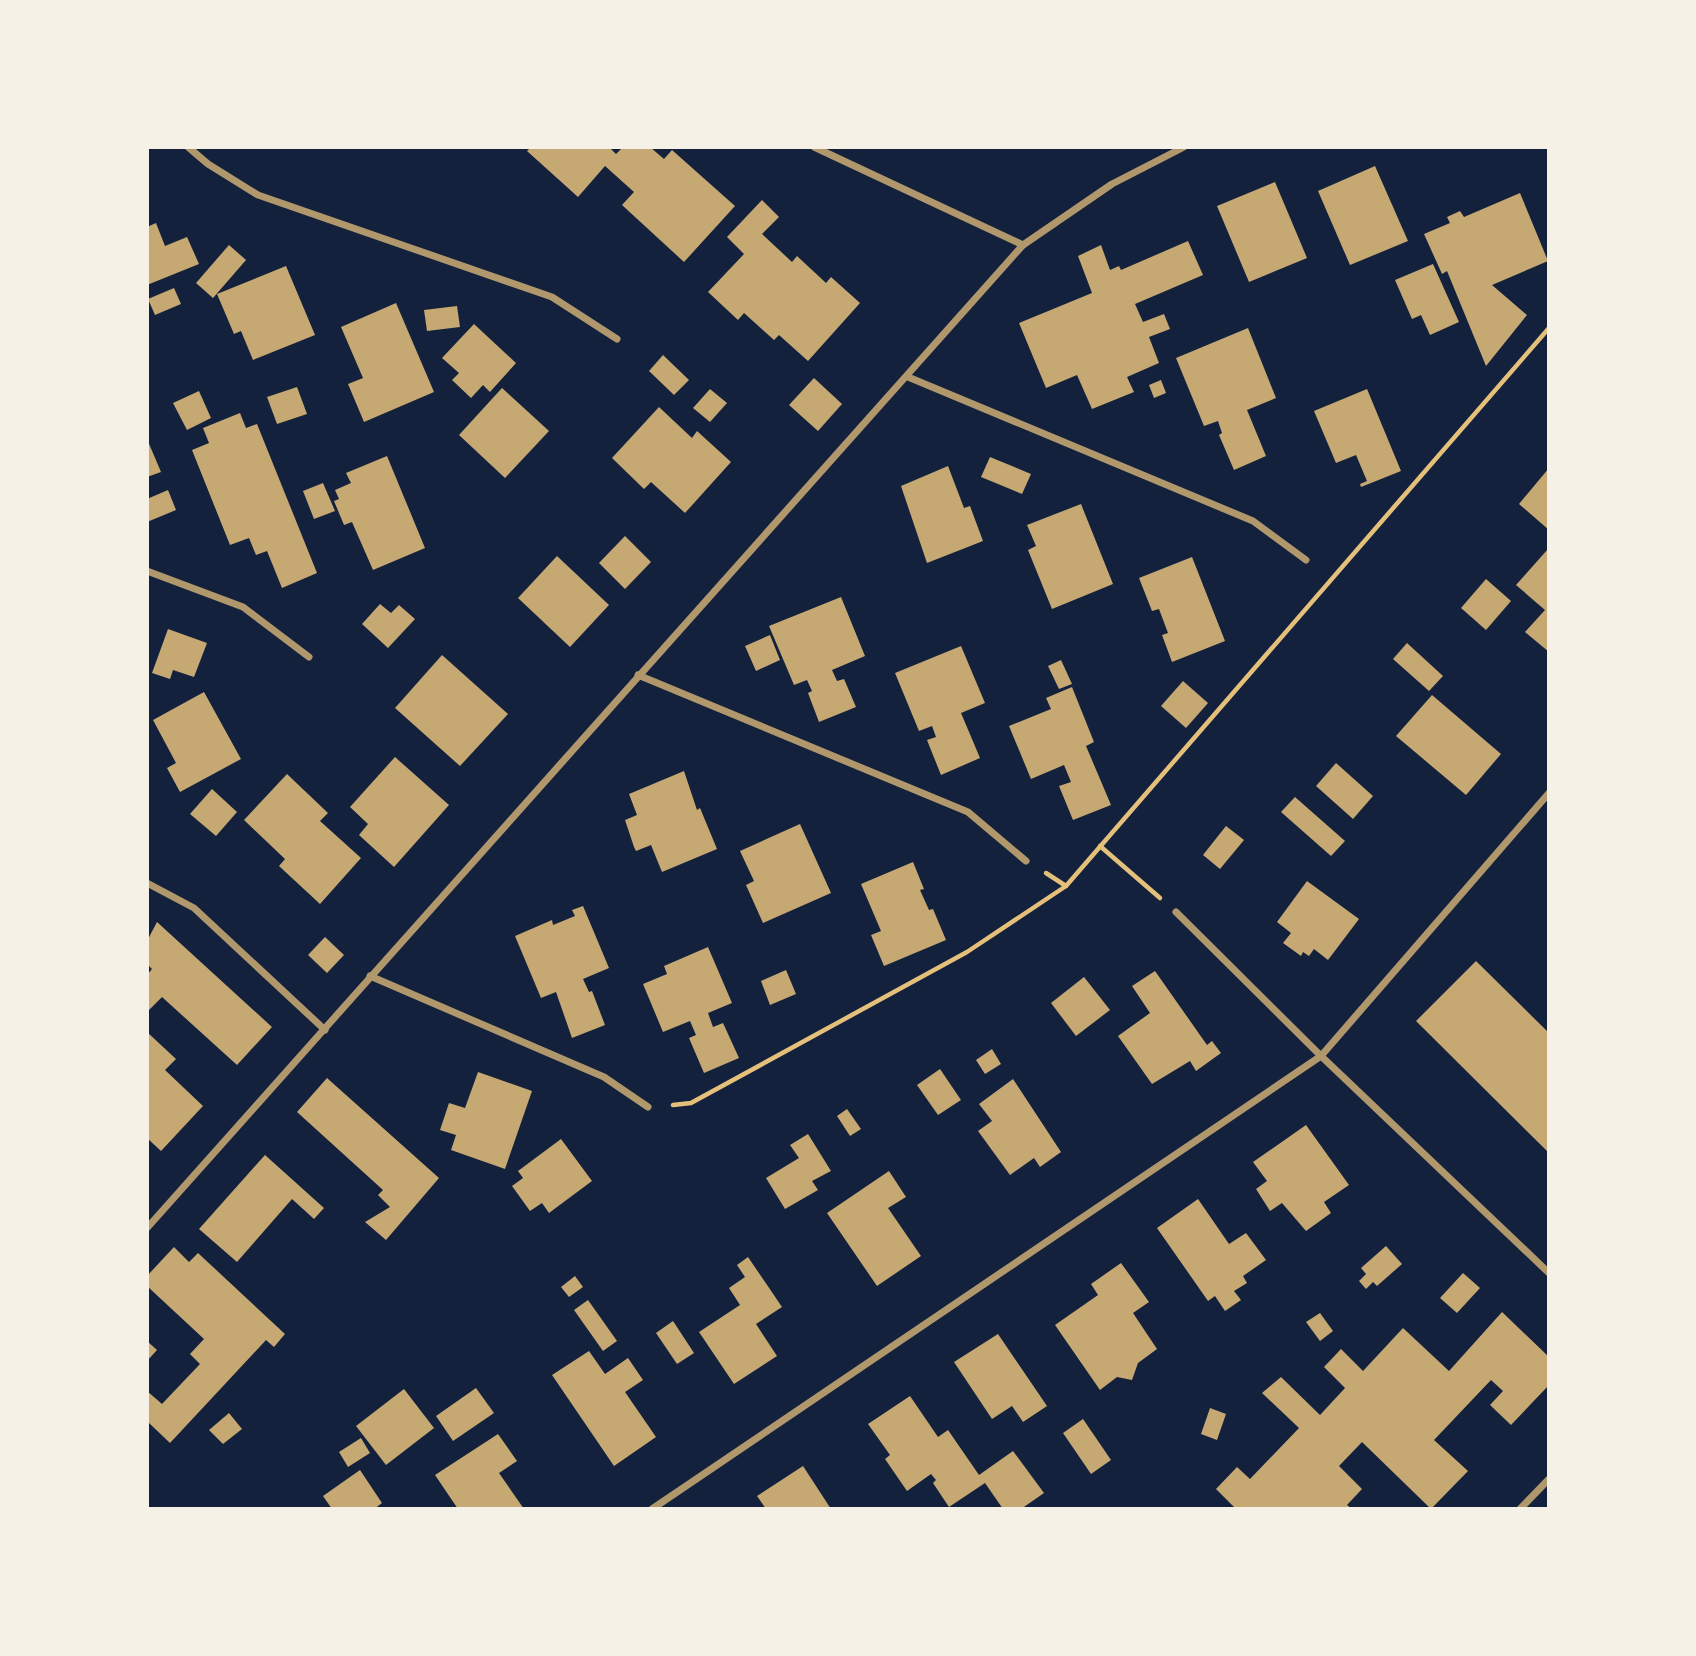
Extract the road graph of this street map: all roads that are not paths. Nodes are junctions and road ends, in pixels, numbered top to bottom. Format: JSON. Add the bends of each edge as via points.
{"nodes":[{"id":1,"x":188,"y":147,"type":"edge"},
{"id":2,"x":814,"y":147,"type":"edge"},
{"id":3,"x":1184,"y":147,"type":"edge"},
{"id":4,"x":1023,"y":245,"type":"junction"},
{"id":5,"x":617,"y":340,"type":"dead end"},
{"id":6,"x":908,"y":377,"type":"junction"},
{"id":7,"x":1306,"y":560,"type":"dead end"},
{"id":8,"x":147,"y":571,"type":"edge"},
{"id":9,"x":309,"y":657,"type":"dead end"},
{"id":10,"x":638,"y":675,"type":"junction"},
{"id":11,"x":1549,"y":793,"type":"edge"},
{"id":12,"x":1026,"y":861,"type":"dead end"},
{"id":13,"x":147,"y":883,"type":"edge"},
{"id":14,"x":1176,"y":912,"type":"road end"},
{"id":15,"x":370,"y":976,"type":"junction"},
{"id":16,"x":325,"y":1030,"type":"junction"},
{"id":17,"x":1321,"y":1056,"type":"junction"},
{"id":18,"x":648,"y":1107,"type":"road end"},
{"id":19,"x":147,"y":1228,"type":"edge"},
{"id":20,"x":1549,"y":1273,"type":"edge"},
{"id":21,"x":1549,"y":1479,"type":"edge"},
{"id":22,"x":652,"y":1509,"type":"edge"},
{"id":23,"x":1520,"y":1509,"type":"edge"}],
"edges":[{"from":1,"to":5,"type":"street","via":[[258,195],[552,297]]},
{"from":2,"to":4,"type":"street"},
{"from":3,"to":4,"type":"street","via":[[1112,184]]},
{"from":4,"to":6,"type":"street"},
{"from":6,"to":7,"type":"street","via":[[1253,521]]},
{"from":6,"to":10,"type":"street"},
{"from":8,"to":9,"type":"street","via":[[243,607]]},
{"from":10,"to":12,"type":"street","via":[[968,812]]},
{"from":10,"to":15,"type":"street"},
{"from":11,"to":17,"type":"street"},
{"from":13,"to":16,"type":"street","via":[[194,908]]},
{"from":14,"to":17,"type":"street"},
{"from":15,"to":16,"type":"street"},
{"from":15,"to":18,"type":"street","via":[[604,1077]]},
{"from":16,"to":19,"type":"street"},
{"from":17,"to":20,"type":"street"},
{"from":17,"to":22,"type":"street"},
{"from":21,"to":23,"type":"street"}]}
